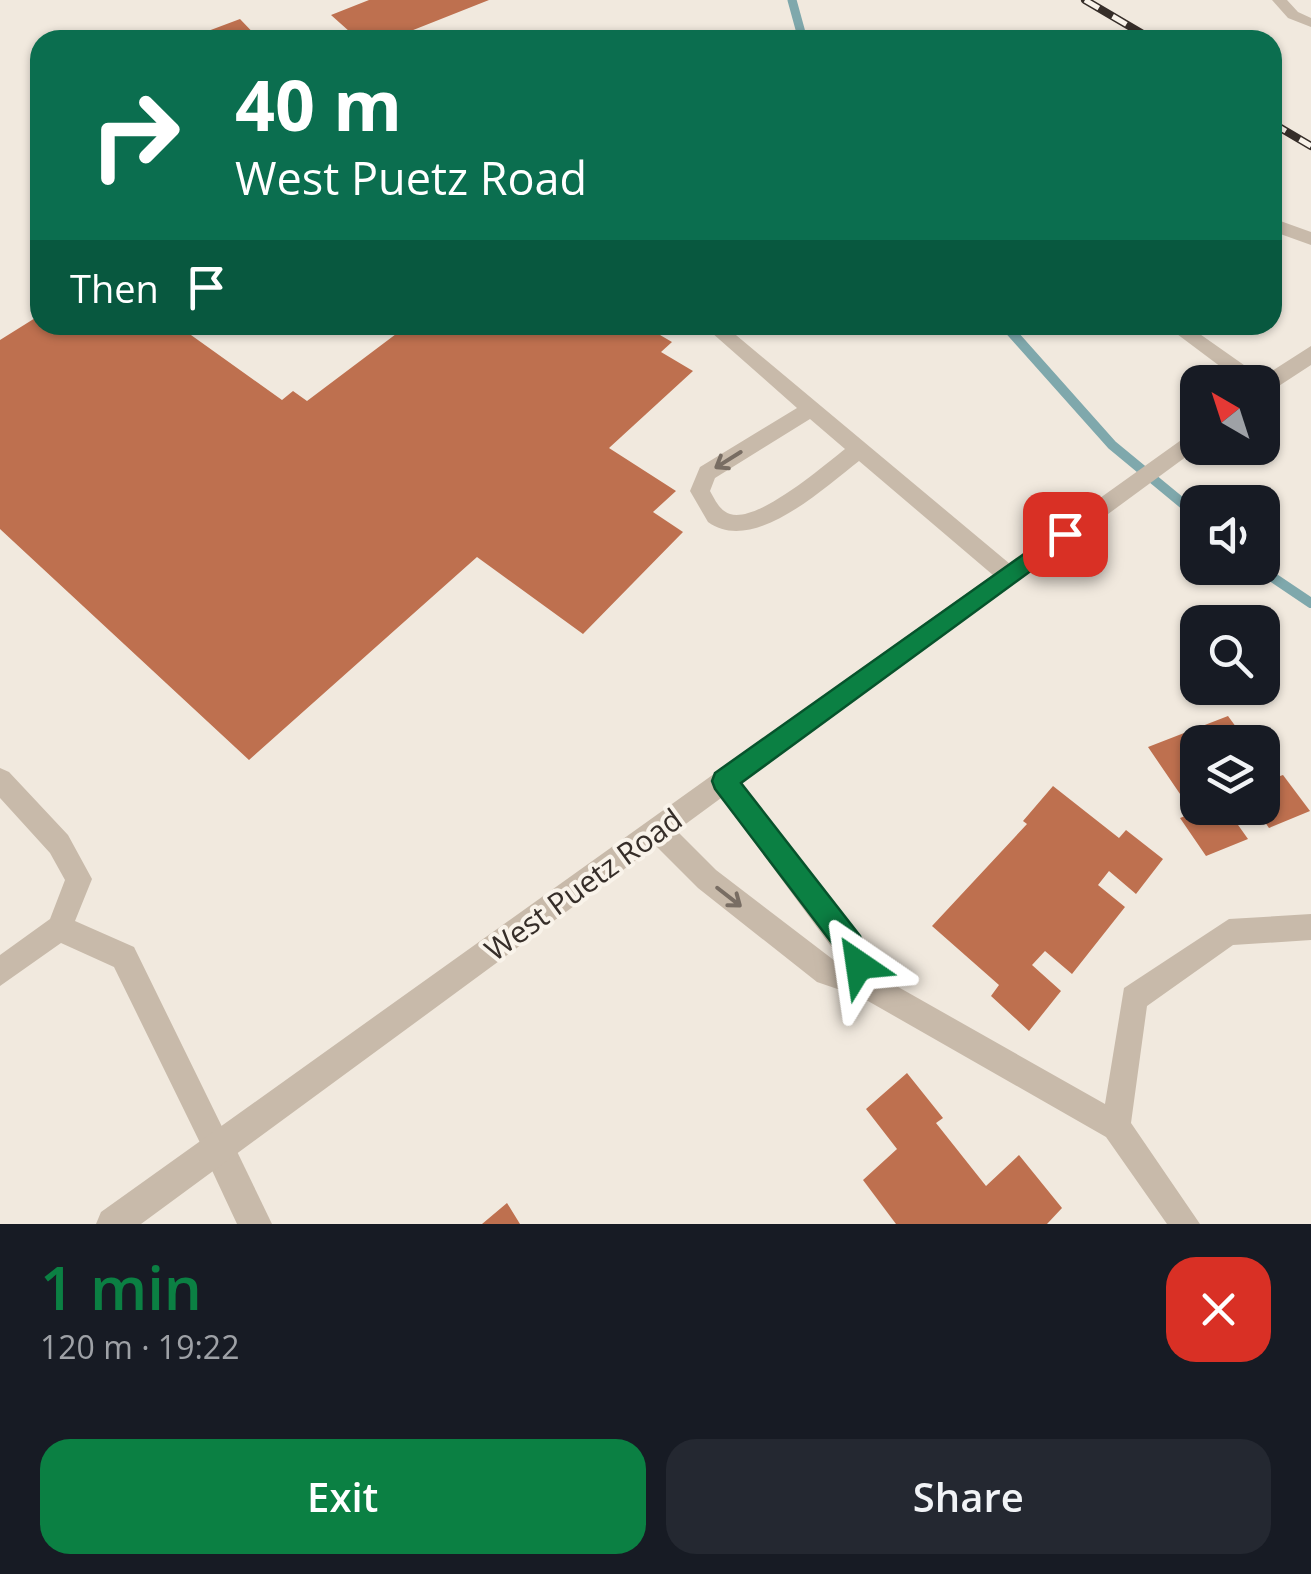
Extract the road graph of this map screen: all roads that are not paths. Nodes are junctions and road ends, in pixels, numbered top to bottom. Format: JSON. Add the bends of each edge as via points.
{"nodes":[{"id":1,"x":1279,"y":0,"type":"edge"},
{"id":2,"x":1311,"y":23,"type":"edge"},
{"id":3,"x":1282,"y":228,"type":"edge"},
{"id":4,"x":1311,"y":240,"type":"edge"},
{"id":5,"x":724,"y":335,"type":"edge"},
{"id":6,"x":1188,"y":335,"type":"edge"},
{"id":7,"x":1311,"y":354,"type":"edge"},
{"id":8,"x":1230,"y":365,"type":"edge"},
{"id":9,"x":1280,"y":377,"type":"edge"},
{"id":10,"x":811,"y":409,"type":"junction"},
{"id":11,"x":1180,"y":449,"type":"edge"},
{"id":12,"x":859,"y":450,"type":"junction"},
{"id":13,"x":1008,"y":575,"type":"junction"},
{"id":14,"x":0,"y":780,"type":"edge"},
{"id":15,"x":724,"y":781,"type":"junction"},
{"id":16,"x":658,"y":830,"type":"junction"},
{"id":17,"x":1311,"y":927,"type":"edge"},
{"id":18,"x":59,"y":928,"type":"junction"},
{"id":19,"x":0,"y":972,"type":"edge"},
{"id":20,"x":868,"y":985,"type":"junction"},
{"id":21,"x":1116,"y":1128,"type":"junction"},
{"id":22,"x":218,"y":1149,"type":"junction"},
{"id":23,"x":113,"y":1224,"type":"edge"},
{"id":24,"x":254,"y":1224,"type":"edge"},
{"id":25,"x":1185,"y":1224,"type":"edge"}],
"edges":[{"from":1,"to":2,"type":"lane"},
{"from":3,"to":4,"type":"lane"},
{"from":5,"to":10,"type":"lane"},
{"from":6,"to":8,"type":"lane"},
{"from":7,"to":9,"type":"street"},
{"from":10,"to":12,"type":"lane"},
{"from":10,"to":12,"type":"lane","one_way":true,"via":[[707,473],[700,491],[709,510],[745,525]]},
{"from":11,"to":13,"type":"street","name":"West Puetz Road"},
{"from":12,"to":13,"type":"lane"},
{"from":13,"to":15,"type":"street","name":"West Puetz Road"},
{"from":14,"to":18,"type":"lane","via":[[59,844],[78,879]]},
{"from":15,"to":16,"type":"street","name":"West Puetz Road"},
{"from":15,"to":20,"type":"lane","via":[[850,946]]},
{"from":16,"to":20,"type":"lane","one_way":true,"via":[[706,880],[828,972]]},
{"from":16,"to":22,"type":"street","name":"West Puetz Road"},
{"from":17,"to":21,"type":"lane","via":[[1229,932],[1134,998]]},
{"from":18,"to":19,"type":"lane"},
{"from":18,"to":22,"type":"lane","via":[[124,957]]},
{"from":20,"to":21,"type":"lane"},
{"from":21,"to":25,"type":"lane"},
{"from":22,"to":23,"type":"street","name":"West Puetz Road"},
{"from":22,"to":24,"type":"street"}]}
